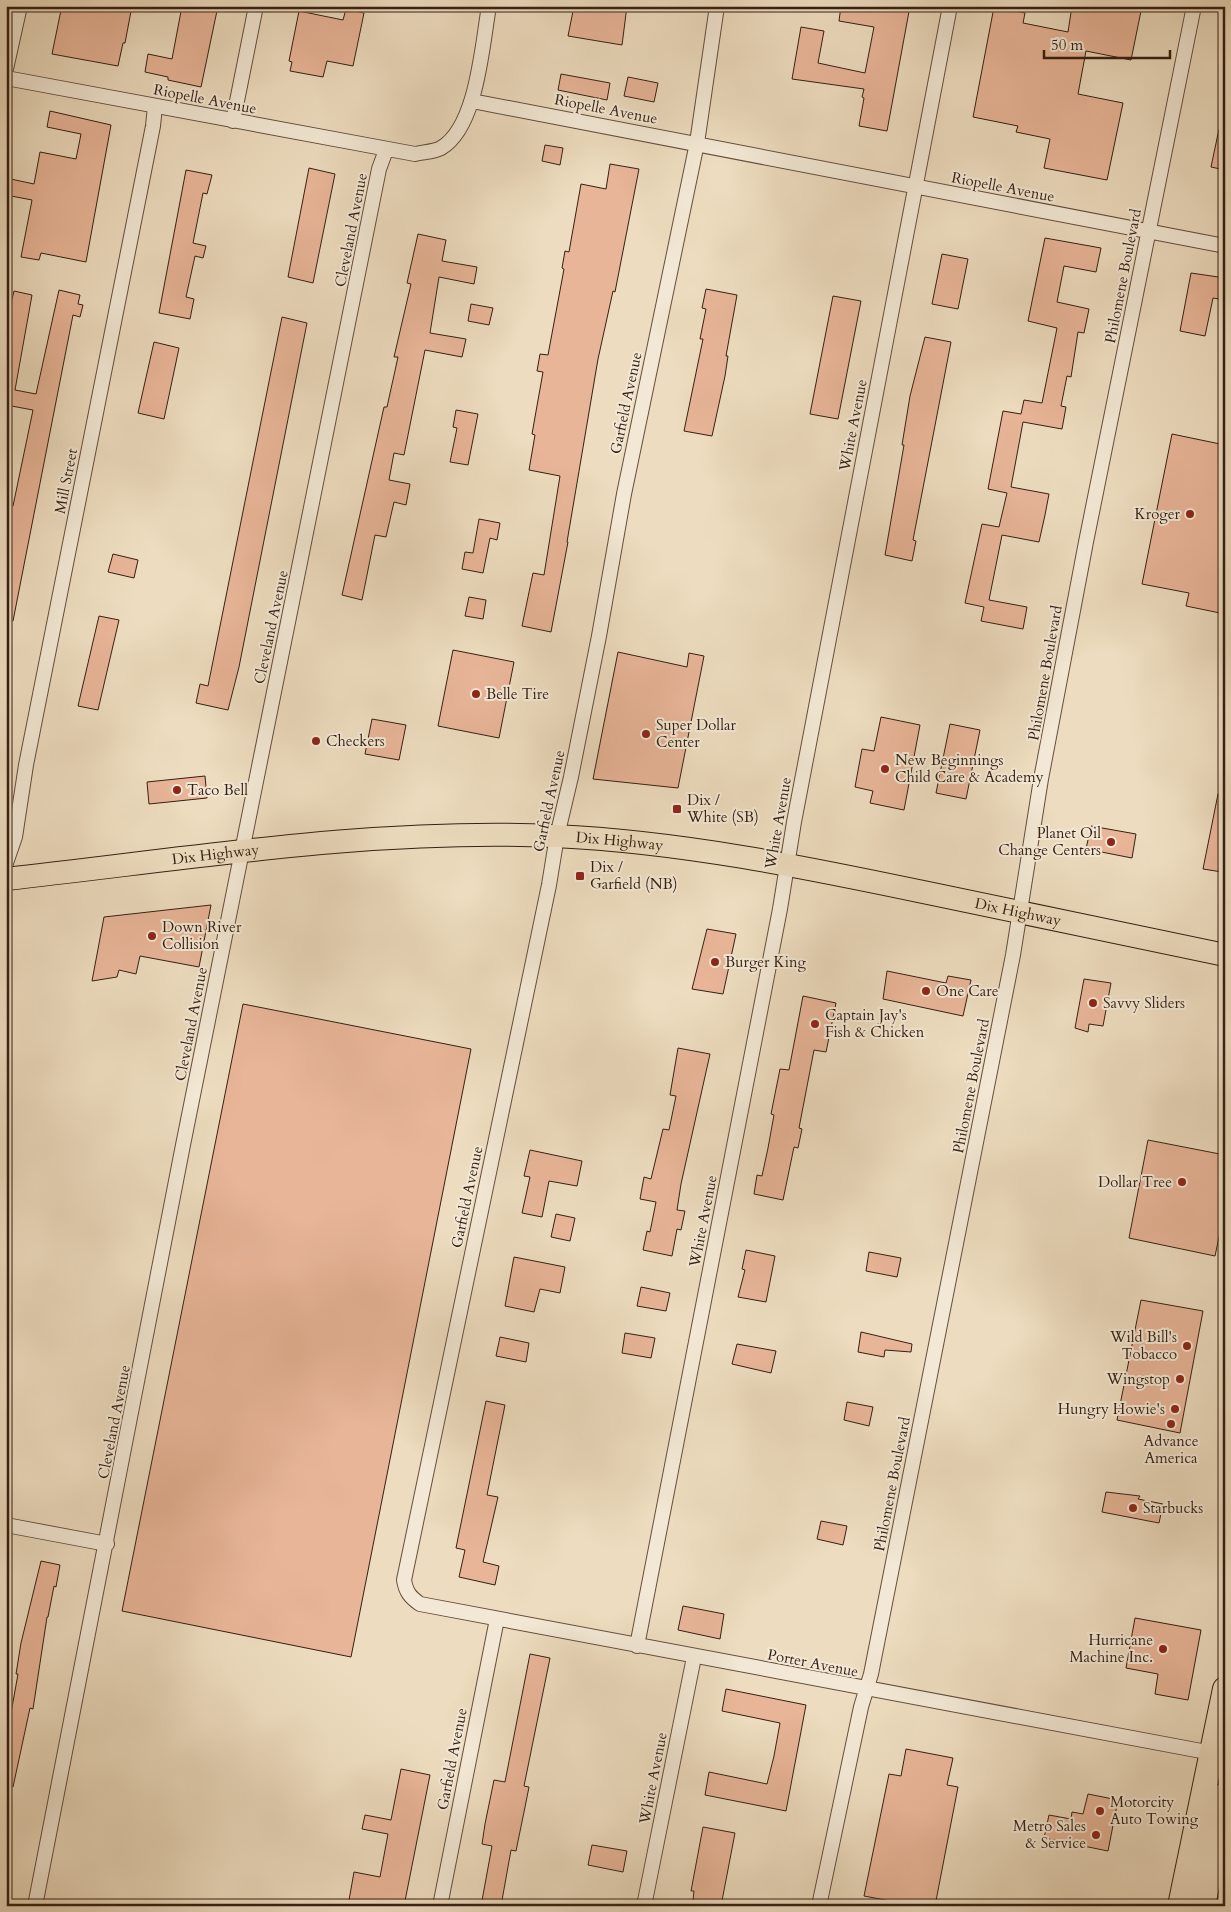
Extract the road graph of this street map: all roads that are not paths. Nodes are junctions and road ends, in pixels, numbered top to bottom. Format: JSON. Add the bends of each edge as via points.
{"nodes":[{"id":1,"x":20,"y":6,"type":"edge"},
{"id":2,"x":256,"y":6,"type":"edge"},
{"id":3,"x":489,"y":6,"type":"edge"},
{"id":4,"x":717,"y":6,"type":"edge"},
{"id":5,"x":950,"y":6,"type":"edge"},
{"id":6,"x":1194,"y":6,"type":"edge"},
{"id":7,"x":6,"y":69,"type":"edge"},
{"id":8,"x":6,"y":78,"type":"edge"},
{"id":9,"x":472,"y":101,"type":"junction"},
{"id":10,"x":155,"y":106,"type":"junction"},
{"id":11,"x":233,"y":121,"type":"junction"},
{"id":12,"x":697,"y":143,"type":"junction"},
{"id":13,"x":386,"y":150,"type":"junction"},
{"id":14,"x":915,"y":185,"type":"junction"},
{"id":15,"x":1148,"y":231,"type":"junction"},
{"id":16,"x":1225,"y":246,"type":"edge"},
{"id":17,"x":557,"y":836,"type":"junction"},
{"id":18,"x":242,"y":853,"type":"junction"},
{"id":19,"x":6,"y":863,"type":"edge"},
{"id":20,"x":788,"y":864,"type":"junction"},
{"id":21,"x":6,"y":879,"type":"edge"},
{"id":22,"x":1021,"y":912,"type":"junction"},
{"id":23,"x":1225,"y":955,"type":"edge"},
{"id":24,"x":6,"y":1525,"type":"edge"},
{"id":25,"x":107,"y":1544,"type":"junction"},
{"id":26,"x":411,"y":1598,"type":"joint"},
{"id":27,"x":497,"y":1620,"type":"junction"},
{"id":28,"x":637,"y":1646,"type":"junction"},
{"id":29,"x":694,"y":1657,"type":"junction"},
{"id":30,"x":866,"y":1689,"type":"junction"},
{"id":31,"x":1225,"y":1689,"type":"edge"},
{"id":32,"x":1213,"y":1748,"type":"junction"},
{"id":33,"x":1225,"y":1774,"type":"edge"},
{"id":34,"x":1225,"y":1795,"type":"edge"},
{"id":35,"x":35,"y":1906,"type":"edge"},
{"id":36,"x":440,"y":1906,"type":"edge"},
{"id":37,"x":644,"y":1906,"type":"edge"},
{"id":38,"x":819,"y":1906,"type":"edge"},
{"id":39,"x":1180,"y":1906,"type":"edge"},
{"id":40,"x":1203,"y":1906,"type":"edge"}],
"edges":[{"from":1,"to":7,"type":"street"},
{"from":2,"to":11,"type":"street"},
{"from":3,"to":9,"type":"street"},
{"from":4,"to":12,"type":"street","name":"Garfield Avenue"},
{"from":5,"to":14,"type":"street","name":"White Avenue"},
{"from":6,"to":15,"type":"street","name":"Philomene Boulevard"},
{"from":8,"to":10,"type":"street","name":"Riopelle Avenue"},
{"from":9,"to":12,"type":"street","name":"Riopelle Avenue"},
{"from":9,"to":13,"type":"street","name":"Riopelle Avenue","via":[[459,132],[439,149],[415,154]]},
{"from":10,"to":11,"type":"street","name":"Riopelle Avenue"},
{"from":10,"to":19,"type":"street","name":"Mill Street","via":[[26,764],[15,837]]},
{"from":11,"to":13,"type":"street","name":"Riopelle Avenue"},
{"from":12,"to":14,"type":"street","name":"Riopelle Avenue"},
{"from":12,"to":17,"type":"street","name":"Garfield Avenue"},
{"from":13,"to":18,"type":"street","name":"Cleveland Avenue","via":[[379,169]]},
{"from":14,"to":15,"type":"street","name":"Riopelle Avenue"},
{"from":14,"to":20,"type":"street","name":"White Avenue"},
{"from":15,"to":16,"type":"street","name":"Riopelle Avenue"},
{"from":15,"to":22,"type":"street","name":"Philomene Boulevard","via":[[1041,779]]},
{"from":17,"to":18,"type":"main road","name":"Dix Highway","via":[[409,837]]},
{"from":17,"to":20,"type":"main road","name":"Dix Highway","via":[[675,845]]},
{"from":17,"to":26,"type":"street","name":"Garfield Avenue","via":[[404,1580]]},
{"from":18,"to":21,"type":"main road","name":"Dix Highway"},
{"from":18,"to":25,"type":"street","name":"Cleveland Avenue"},
{"from":20,"to":22,"type":"main road","name":"Dix Highway"},
{"from":20,"to":28,"type":"street","name":"White Avenue"},
{"from":22,"to":23,"type":"main road","name":"Dix Highway"},
{"from":22,"to":30,"type":"street","name":"Philomene Boulevard"},
{"from":24,"to":25,"type":"street"},
{"from":25,"to":35,"type":"street","name":"Cleveland Avenue"},
{"from":26,"to":27,"type":"street","name":"Porter Avenue","via":[[420,1604]]},
{"from":27,"to":28,"type":"street","name":"Porter Avenue"},
{"from":27,"to":36,"type":"street","name":"Garfield Avenue"},
{"from":28,"to":29,"type":"street","name":"Porter Avenue"},
{"from":29,"to":30,"type":"street","name":"Porter Avenue"},
{"from":29,"to":37,"type":"street","name":"White Avenue"},
{"from":30,"to":32,"type":"street","name":"Porter Avenue"},
{"from":30,"to":38,"type":"street","name":"Philomene Boulevard"},
{"from":31,"to":32,"type":"highway"},
{"from":32,"to":33,"type":"highway"},
{"from":32,"to":39,"type":"highway"},
{"from":34,"to":40,"type":"highway"}]}
